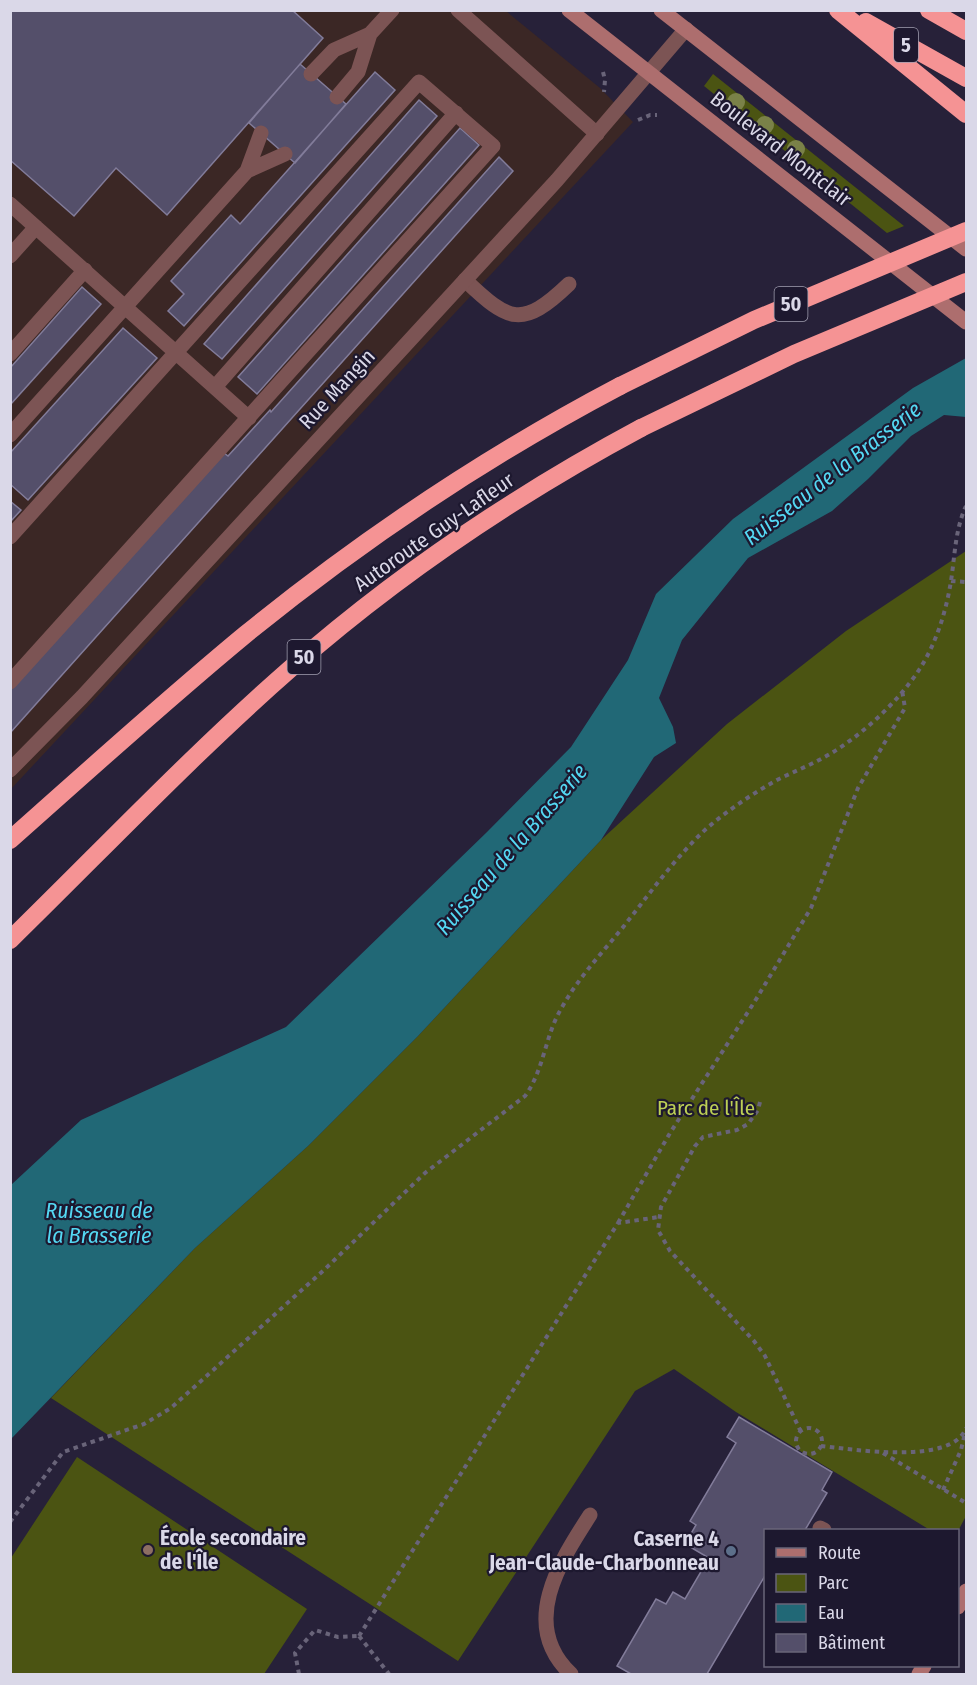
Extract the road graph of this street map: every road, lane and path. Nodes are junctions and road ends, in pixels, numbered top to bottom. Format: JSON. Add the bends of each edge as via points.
{"nodes":[{"id":1,"x":392,"y":10,"type":"edge"},
{"id":2,"x":458,"y":10,"type":"edge"},
{"id":3,"x":569,"y":10,"type":"edge"},
{"id":4,"x":661,"y":10,"type":"edge"},
{"id":5,"x":838,"y":10,"type":"edge"},
{"id":6,"x":847,"y":10,"type":"edge"},
{"id":7,"x":929,"y":10,"type":"edge"},
{"id":8,"x":686,"y":29,"type":"junction"},
{"id":9,"x":966,"y":31,"type":"edge"},
{"id":10,"x":370,"y":34,"type":"junction"},
{"id":11,"x":603,"y":72,"type":"dead end"},
{"id":12,"x":649,"y":72,"type":"junction"},
{"id":13,"x":311,"y":74,"type":"dead end"},
{"id":14,"x":966,"y":78,"type":"edge"},
{"id":15,"x":337,"y":96,"type":"dead end"},
{"id":16,"x":600,"y":98,"type":"dead end"},
{"id":17,"x":456,"y":113,"type":"junction"},
{"id":18,"x":966,"y":114,"type":"edge"},
{"id":19,"x":657,"y":115,"type":"dead end"},
{"id":20,"x":636,"y":122,"type":"dead end"},
{"id":21,"x":261,"y":133,"type":"dead end"},
{"id":22,"x":597,"y":134,"type":"junction"},
{"id":23,"x":285,"y":154,"type":"dead end"},
{"id":24,"x":247,"y":171,"type":"junction"},
{"id":25,"x":10,"y":204,"type":"edge"},
{"id":26,"x":36,"y":227,"type":"junction"},
{"id":27,"x":966,"y":231,"type":"edge"},
{"id":28,"x":966,"y":249,"type":"edge"},
{"id":29,"x":10,"y":256,"type":"edge"},
{"id":30,"x":85,"y":270,"type":"junction"},
{"id":31,"x":465,"y":280,"type":"junction"},
{"id":32,"x":966,"y":282,"type":"edge"},
{"id":33,"x":569,"y":284,"type":"dead end"},
{"id":34,"x":125,"y":306,"type":"junction"},
{"id":35,"x":966,"y":322,"type":"edge"},
{"id":36,"x":176,"y":352,"type":"junction"},
{"id":37,"x":10,"y":354,"type":"edge"},
{"id":38,"x":215,"y":387,"type":"junction"},
{"id":39,"x":249,"y":418,"type":"junction"},
{"id":40,"x":10,"y":435,"type":"edge"},
{"id":41,"x":966,"y":506,"type":"edge"},
{"id":42,"x":10,"y":537,"type":"edge"},
{"id":43,"x":951,"y":581,"type":"junction"},
{"id":44,"x":966,"y":582,"type":"edge"},
{"id":45,"x":10,"y":682,"type":"edge"},
{"id":46,"x":902,"y":690,"type":"junction"},
{"id":47,"x":10,"y":770,"type":"edge"},
{"id":48,"x":10,"y":840,"type":"edge"},
{"id":49,"x":10,"y":940,"type":"edge"},
{"id":50,"x":760,"y":1102,"type":"dead end"},
{"id":51,"x":658,"y":1217,"type":"junction"},
{"id":52,"x":618,"y":1223,"type":"junction"},
{"id":53,"x":800,"y":1430,"type":"junction"},
{"id":54,"x":966,"y":1430,"type":"edge"},
{"id":55,"x":821,"y":1446,"type":"junction"},
{"id":56,"x":882,"y":1453,"type":"junction"},
{"id":57,"x":943,"y":1490,"type":"junction"},
{"id":58,"x":966,"y":1503,"type":"edge"},
{"id":59,"x":590,"y":1515,"type":"dead end"},
{"id":60,"x":10,"y":1522,"type":"edge"},
{"id":61,"x":359,"y":1636,"type":"junction"},
{"id":62,"x":299,"y":1674,"type":"edge"},
{"id":63,"x":389,"y":1674,"type":"edge"},
{"id":64,"x":571,"y":1674,"type":"edge"}],
"edges":[{"from":1,"to":10,"type":"street"},
{"from":2,"to":22,"type":"street"},
{"from":3,"to":12,"type":"main road","name":"Boulevard Montclair"},
{"from":4,"to":8,"type":"main road","name":"Boulevard Montclair"},
{"from":5,"to":18,"type":"highway"},
{"from":6,"to":14,"type":"highway","number":"5"},
{"from":7,"to":9,"type":"highway","number":"5"},
{"from":8,"to":12,"type":"street","name":"Rue Mangin"},
{"from":8,"to":28,"type":"main road","name":"Boulevard Montclair"},
{"from":10,"to":13,"type":"street","via":[[334,50]]},
{"from":10,"to":15,"type":"street","via":[[358,72]]},
{"from":11,"to":16,"type":"path","via":[[605,89]]},
{"from":12,"to":22,"type":"street","name":"Rue Mangin"},
{"from":12,"to":35,"type":"main road","name":"Boulevard Montclair"},
{"from":17,"to":36,"type":"street","via":[[419,82]]},
{"from":17,"to":38,"type":"street"},
{"from":17,"to":39,"type":"street","via":[[493,146]]},
{"from":19,"to":20,"type":"path"},
{"from":21,"to":24,"type":"street"},
{"from":22,"to":31,"type":"street","name":"Rue Mangin"},
{"from":23,"to":24,"type":"street"},
{"from":24,"to":34,"type":"street"},
{"from":25,"to":26,"type":"street"},
{"from":26,"to":29,"type":"street"},
{"from":26,"to":30,"type":"street"},
{"from":27,"to":48,"type":"highway","name":"Autoroute Guy-Lafleur","number":"50","bridge":true,"via":[[754,320],[550,423],[454,481],[326,572],[206,667]]},
{"from":30,"to":34,"type":"street"},
{"from":30,"to":37,"type":"street"},
{"from":31,"to":33,"type":"street","via":[[491,305],[518,315],[542,306]]},
{"from":31,"to":47,"type":"street","name":"Rue Mangin","via":[[82,697]]},
{"from":32,"to":49,"type":"highway","name":"Autoroute Guy-Lafleur","number":"50","bridge":true,"via":[[794,354],[641,428],[500,510],[338,629],[241,713]]},
{"from":34,"to":36,"type":"street"},
{"from":34,"to":40,"type":"street"},
{"from":36,"to":38,"type":"street"},
{"from":36,"to":42,"type":"street"},
{"from":38,"to":39,"type":"street"},
{"from":39,"to":45,"type":"street"},
{"from":41,"to":43,"type":"path","via":[[958,529]]},
{"from":43,"to":44,"type":"path"},
{"from":43,"to":46,"type":"path","via":[[936,637],[918,672]]},
{"from":46,"to":52,"type":"path","via":[[905,708],[858,788],[811,909]]},
{"from":46,"to":60,"type":"path","via":[[854,738],[744,800],[680,856],[572,990],[551,1029],[533,1086],[525,1096],[426,1173],[171,1408],[144,1424],[63,1452]]},
{"from":50,"to":51,"type":"path","via":[[748,1124],[703,1137],[695,1146]]},
{"from":51,"to":52,"type":"path"},
{"from":51,"to":53,"type":"path","via":[[658,1230],[670,1251],[765,1356]]},
{"from":52,"to":61,"type":"path"},
{"from":53,"to":55,"type":"path","via":[[814,1428],[822,1438]]},
{"from":53,"to":55,"type":"path","via":[[796,1443],[801,1451],[814,1453]]},
{"from":54,"to":56,"type":"path","via":[[937,1449]]},
{"from":54,"to":57,"type":"path"},
{"from":55,"to":56,"type":"path"},
{"from":56,"to":57,"type":"path"},
{"from":57,"to":58,"type":"path"},
{"from":59,"to":64,"type":"street","via":[[558,1569],[546,1609],[550,1645]]},
{"from":61,"to":62,"type":"path","via":[[338,1637],[315,1630],[295,1653]]},
{"from":61,"to":63,"type":"path"}]}
